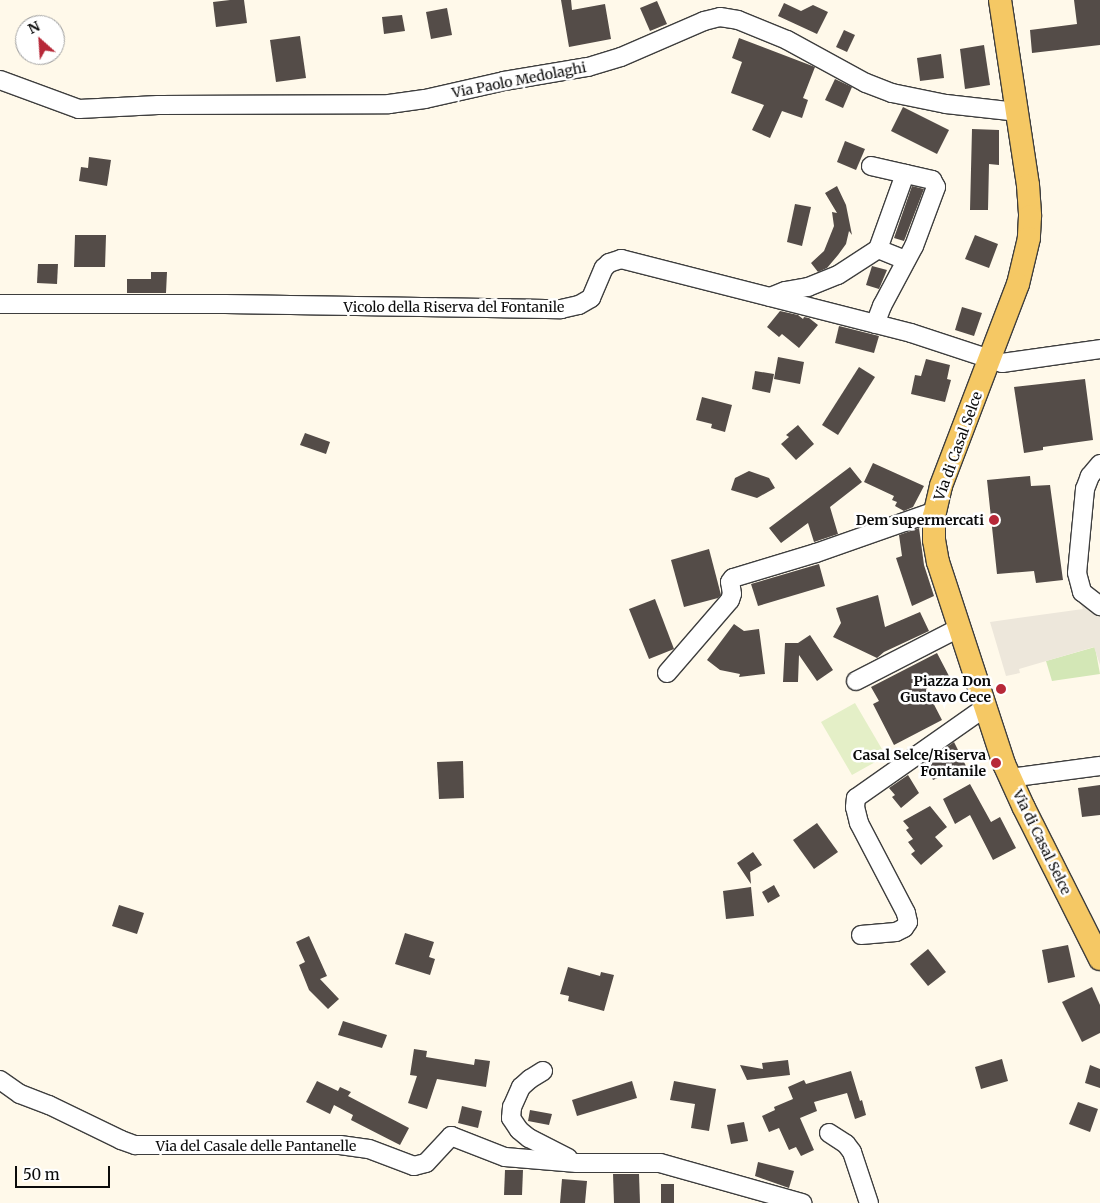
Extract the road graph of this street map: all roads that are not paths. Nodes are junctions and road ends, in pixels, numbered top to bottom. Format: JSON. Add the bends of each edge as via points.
{"nodes":[{"id":1,"x":1000,"y":0,"type":"edge"},
{"id":2,"x":0,"y":80,"type":"edge"},
{"id":3,"x":1017,"y":112,"type":"junction"},
{"id":4,"x":871,"y":166,"type":"dead end"},
{"id":5,"x":905,"y":174,"type":"junction"},
{"id":6,"x":878,"y":249,"type":"junction"},
{"id":7,"x":905,"y":260,"type":"junction"},
{"id":8,"x":770,"y":297,"type":"junction"},
{"id":9,"x":0,"y":304,"type":"edge"},
{"id":10,"x":875,"y":324,"type":"junction"},
{"id":11,"x":1100,"y":349,"type":"edge"},
{"id":12,"x":989,"y":359,"type":"junction"},
{"id":13,"x":1100,"y":464,"type":"edge"},
{"id":14,"x":935,"y":511,"type":"junction"},
{"id":15,"x":1100,"y":606,"type":"edge"},
{"id":16,"x":959,"y":628,"type":"junction"},
{"id":17,"x":667,"y":673,"type":"dead end"},
{"id":18,"x":856,"y":681,"type":"dead end"},
{"id":19,"x":984,"y":708,"type":"junction"},
{"id":20,"x":1100,"y":766,"type":"edge"},
{"id":21,"x":1010,"y":778,"type":"junction"},
{"id":22,"x":861,"y":935,"type":"dead end"},
{"id":23,"x":1100,"y":959,"type":"edge"},
{"id":24,"x":543,"y":1071,"type":"dead end"},
{"id":25,"x":0,"y":1080,"type":"edge"},
{"id":26,"x":829,"y":1133,"type":"dead end"},
{"id":27,"x":577,"y":1163,"type":"junction"},
{"id":28,"x":802,"y":1203,"type":"edge"},
{"id":29,"x":869,"y":1203,"type":"edge"}],
"edges":[{"from":1,"to":3,"type":"main road","name":"Via di Casal Selce"},
{"from":2,"to":3,"type":"street","name":"Via Paolo Medolaghi","via":[[80,109],[158,105],[389,104],[588,67],[720,17],[738,20],[787,40],[892,93],[928,102]]},
{"from":3,"to":12,"type":"main road","name":"Via di Casal Selce","via":[[1029,194],[1028,238],[1018,284]]},
{"from":4,"to":5,"type":"street"},
{"from":5,"to":6,"type":"street"},
{"from":5,"to":7,"type":"street","via":[[932,180],[936,187],[914,246]]},
{"from":6,"to":7,"type":"street"},
{"from":6,"to":8,"type":"street","via":[[838,275]]},
{"from":7,"to":10,"type":"street"},
{"from":8,"to":9,"type":"street","name":"Vicolo della Riserva del Fontanile","via":[[622,259],[604,268],[590,298],[580,305],[561,309]]},
{"from":8,"to":10,"type":"street","name":"Vicolo della Riserva del Fontanile"},
{"from":10,"to":12,"type":"street","name":"Vicolo della Riserva del Fontanile"},
{"from":11,"to":12,"type":"street","name":"Vicolo della Riserva del Fontanile","via":[[1011,364]]},
{"from":12,"to":14,"type":"main road","name":"Via di Casal Selce","via":[[944,478]]},
{"from":13,"to":15,"type":"street","via":[[1085,489],[1077,573],[1082,592]]},
{"from":14,"to":16,"type":"main road","name":"Via di Casal Selce","via":[[936,551]]},
{"from":14,"to":17,"type":"street","via":[[816,554],[733,578],[730,600]]},
{"from":16,"to":18,"type":"street"},
{"from":16,"to":19,"type":"main road","name":"Via di Casal Selce"},
{"from":19,"to":21,"type":"main road","name":"Via di Casal Selce"},
{"from":19,"to":22,"type":"street","via":[[856,798],[855,808],[860,823],[908,922],[896,932]]},
{"from":20,"to":21,"type":"street"},
{"from":21,"to":23,"type":"main road","name":"Via di Casal Selce"},
{"from":24,"to":27,"type":"street","via":[[521,1088],[512,1107],[511,1118],[518,1130],[529,1138]]},
{"from":25,"to":27,"type":"street","name":"Via del Casale delle Pantanelle","via":[[20,1094],[135,1145],[340,1145],[369,1149],[414,1166],[426,1163],[451,1136],[505,1158]]},
{"from":26,"to":29,"type":"street","via":[[852,1152]]},
{"from":27,"to":28,"type":"street","name":"Via del Casale delle Pantanelle","via":[[660,1163]]}]}
